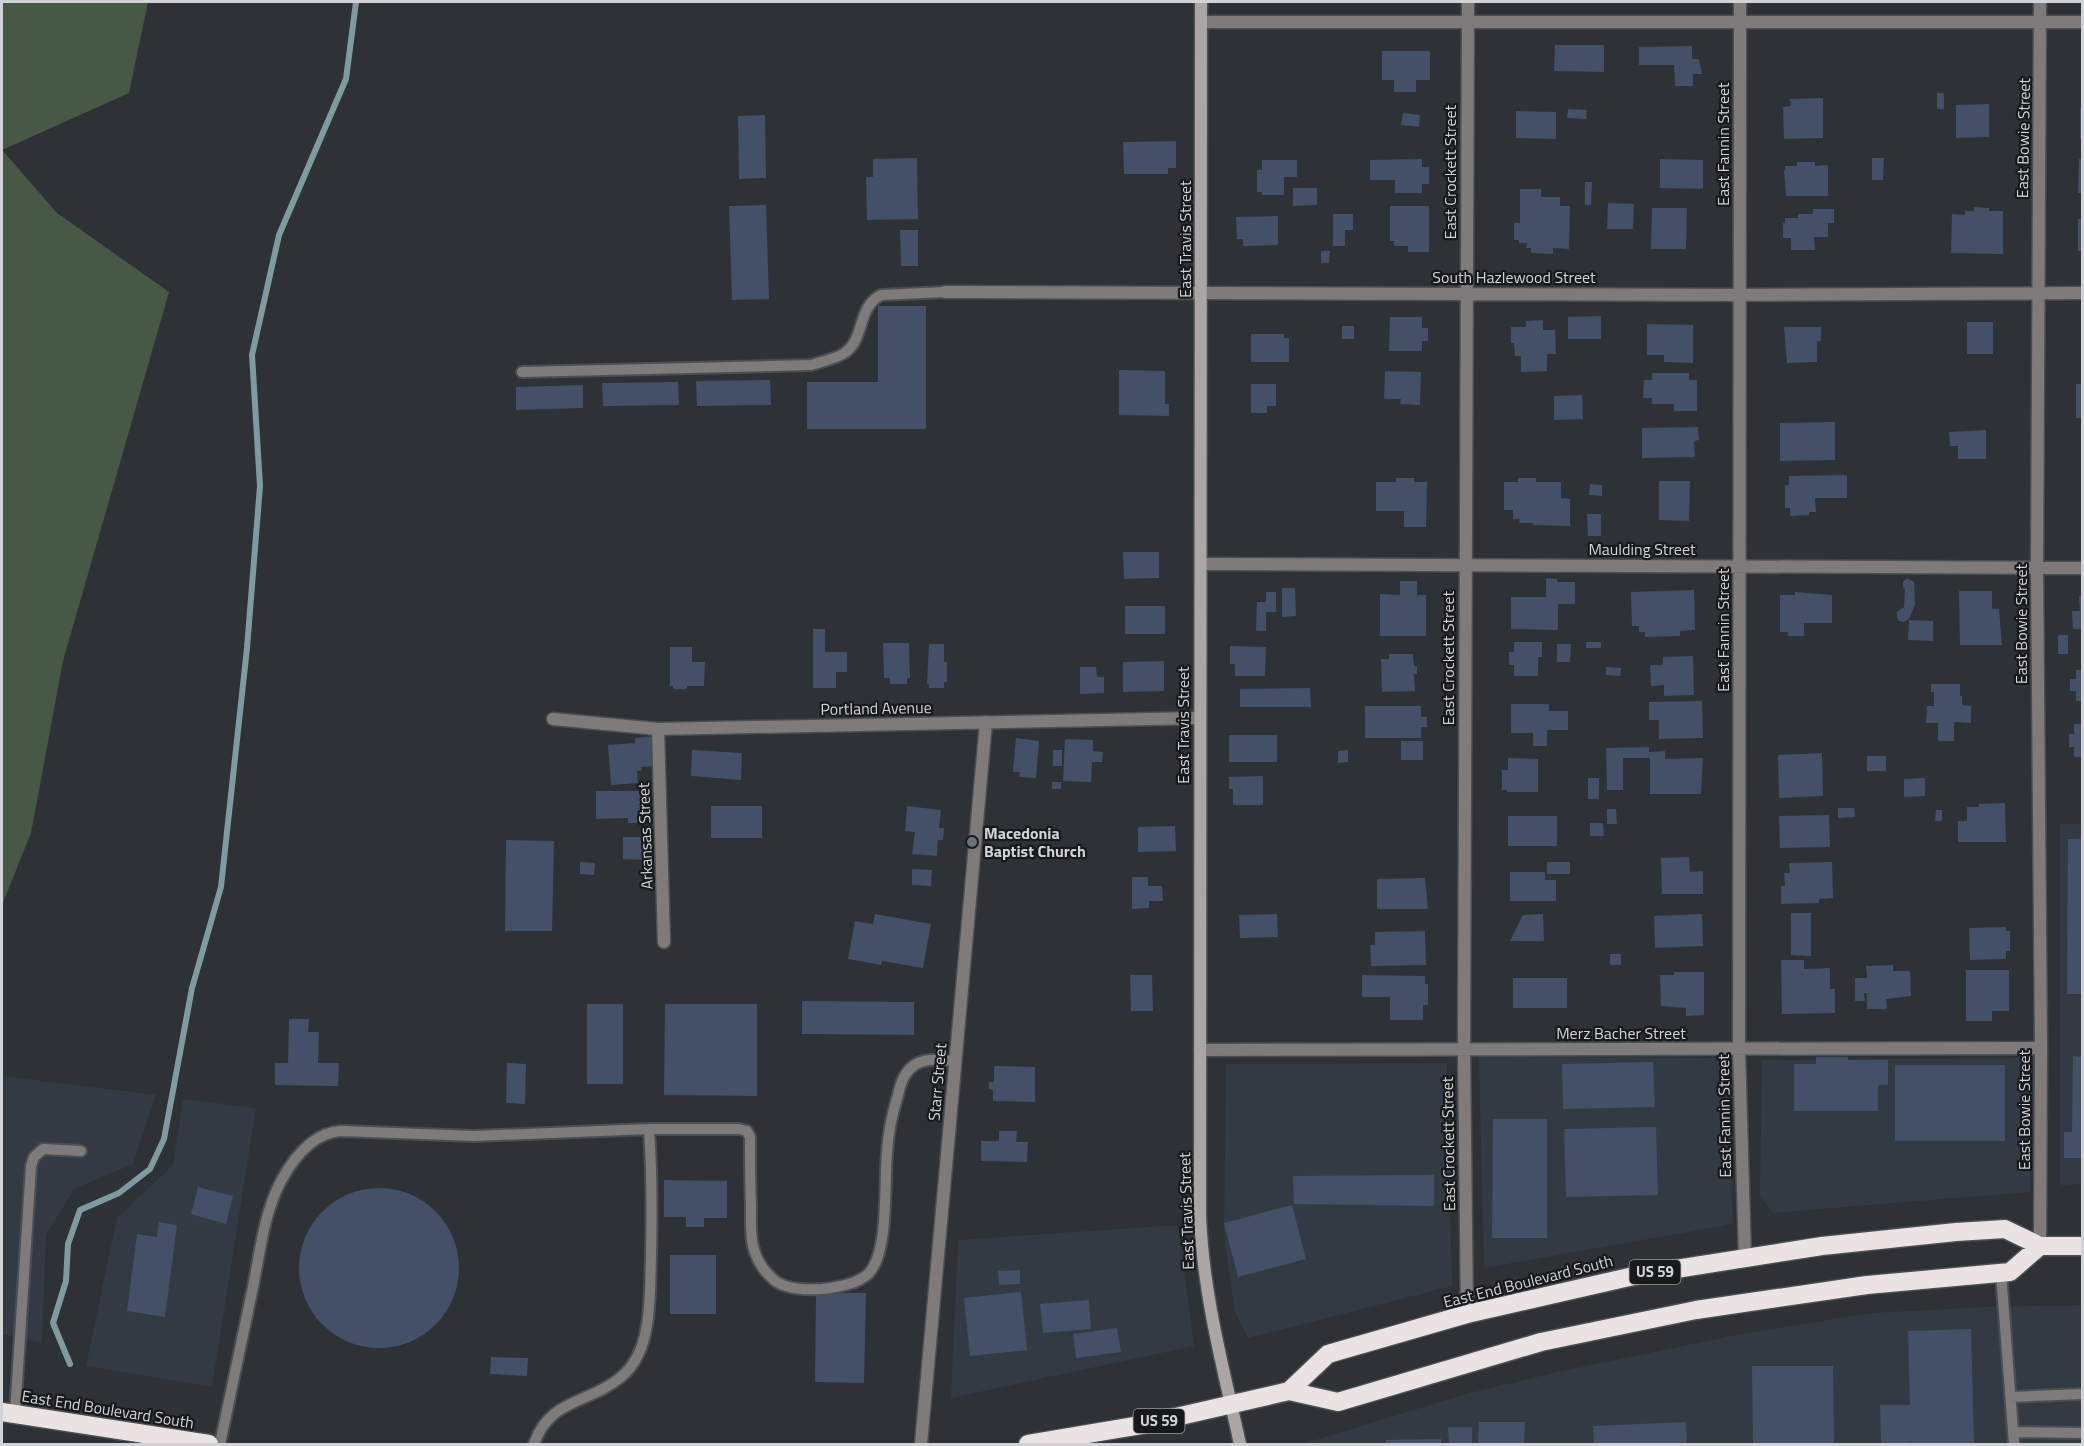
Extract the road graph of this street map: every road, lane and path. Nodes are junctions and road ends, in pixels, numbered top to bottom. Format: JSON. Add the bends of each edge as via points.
{"nodes":[{"id":1,"x":1201,"y":2,"type":"edge"},
{"id":2,"x":1467,"y":2,"type":"edge"},
{"id":3,"x":1740,"y":2,"type":"edge"},
{"id":4,"x":2040,"y":2,"type":"edge"},
{"id":5,"x":1201,"y":22,"type":"junction"},
{"id":6,"x":1467,"y":22,"type":"junction"},
{"id":7,"x":1740,"y":22,"type":"junction"},
{"id":8,"x":2040,"y":22,"type":"junction"},
{"id":9,"x":2082,"y":22,"type":"edge"},
{"id":10,"x":945,"y":292,"type":"joint"},
{"id":11,"x":1202,"y":293,"type":"junction"},
{"id":12,"x":1467,"y":293,"type":"junction"},
{"id":13,"x":2082,"y":293,"type":"edge"},
{"id":14,"x":2038,"y":294,"type":"junction"},
{"id":15,"x":1740,"y":295,"type":"junction"},
{"id":16,"x":522,"y":372,"type":"dead end"},
{"id":17,"x":1201,"y":564,"type":"junction"},
{"id":18,"x":1465,"y":565,"type":"junction"},
{"id":19,"x":1740,"y":566,"type":"junction"},
{"id":20,"x":2037,"y":568,"type":"junction"},
{"id":21,"x":2082,"y":568,"type":"edge"},
{"id":22,"x":1200,"y":718,"type":"junction"},
{"id":23,"x":553,"y":719,"type":"dead end"},
{"id":24,"x":986,"y":722,"type":"junction"},
{"id":25,"x":658,"y":729,"type":"junction"},
{"id":26,"x":664,"y":942,"type":"dead end"},
{"id":27,"x":2041,"y":1048,"type":"junction"},
{"id":28,"x":1739,"y":1049,"type":"junction"},
{"id":29,"x":1200,"y":1050,"type":"junction"},
{"id":30,"x":1464,"y":1050,"type":"junction"},
{"id":31,"x":955,"y":1061,"type":"junction"},
{"id":32,"x":649,"y":1129,"type":"junction"},
{"id":33,"x":81,"y":1151,"type":"dead end"},
{"id":34,"x":2040,"y":1246,"type":"junction"},
{"id":35,"x":2082,"y":1246,"type":"edge"},
{"id":36,"x":1745,"y":1258,"type":"junction"},
{"id":37,"x":2001,"y":1273,"type":"junction"},
{"id":38,"x":1467,"y":1314,"type":"junction"},
{"id":39,"x":1289,"y":1391,"type":"junction"},
{"id":40,"x":2082,"y":1394,"type":"edge"},
{"id":41,"x":2011,"y":1397,"type":"junction"},
{"id":42,"x":1231,"y":1404,"type":"junction"},
{"id":43,"x":8,"y":1413,"type":"edge"},
{"id":44,"x":2013,"y":1432,"type":"junction"},
{"id":45,"x":2082,"y":1432,"type":"edge"},
{"id":46,"x":187,"y":1443,"type":"edge"},
{"id":47,"x":209,"y":1444,"type":"edge"},
{"id":48,"x":220,"y":1444,"type":"edge"},
{"id":49,"x":534,"y":1444,"type":"edge"},
{"id":50,"x":921,"y":1444,"type":"edge"},
{"id":51,"x":1028,"y":1444,"type":"edge"},
{"id":52,"x":1240,"y":1444,"type":"edge"},
{"id":53,"x":2014,"y":1444,"type":"edge"}],
"edges":[{"from":1,"to":5,"type":"street","name":"East Travis Street"},
{"from":2,"to":6,"type":"street","name":"East Crockett Street"},
{"from":3,"to":7,"type":"street","name":"East Fannin Street"},
{"from":4,"to":8,"type":"street","name":"East Bowie Street"},
{"from":5,"to":6,"type":"street"},
{"from":5,"to":11,"type":"street","name":"East Travis Street"},
{"from":6,"to":7,"type":"street"},
{"from":6,"to":12,"type":"street","name":"East Crockett Street"},
{"from":7,"to":8,"type":"street"},
{"from":7,"to":15,"type":"street","name":"East Fannin Street"},
{"from":8,"to":9,"type":"street"},
{"from":8,"to":14,"type":"street","name":"East Bowie Street"},
{"from":10,"to":11,"type":"street","name":"South Hazlewood Street"},
{"from":10,"to":16,"type":"lane","via":[[881,295],[865,310],[855,341],[844,353],[811,365]]},
{"from":11,"to":12,"type":"street","name":"South Hazlewood Street"},
{"from":11,"to":17,"type":"street","name":"East Travis Street"},
{"from":12,"to":15,"type":"street","name":"South Hazlewood Street"},
{"from":12,"to":18,"type":"street","name":"East Crockett Street"},
{"from":13,"to":14,"type":"street","name":"South Hazlewood Street"},
{"from":14,"to":15,"type":"street","name":"South Hazlewood Street"},
{"from":14,"to":20,"type":"street","name":"East Bowie Street"},
{"from":15,"to":19,"type":"street","name":"East Fannin Street"},
{"from":17,"to":18,"type":"street","name":"Maulding Street"},
{"from":17,"to":22,"type":"street","name":"East Travis Street"},
{"from":18,"to":19,"type":"street","name":"Maulding Street"},
{"from":18,"to":30,"type":"street","name":"East Crockett Street"},
{"from":19,"to":20,"type":"street","name":"Maulding Street"},
{"from":19,"to":28,"type":"street","name":"East Fannin Street"},
{"from":20,"to":21,"type":"street","name":"Maulding Street"},
{"from":20,"to":27,"type":"street","name":"East Bowie Street"},
{"from":22,"to":24,"type":"street","name":"Portland Avenue"},
{"from":22,"to":29,"type":"street","name":"East Travis Street"},
{"from":23,"to":25,"type":"street","name":"Portland Avenue"},
{"from":24,"to":25,"type":"street","name":"Portland Avenue"},
{"from":24,"to":31,"type":"street","name":"Starr Street"},
{"from":25,"to":26,"type":"street","name":"Arkansas Street"},
{"from":27,"to":28,"type":"street","name":"Merz Bacher Street"},
{"from":27,"to":34,"type":"street","name":"East Bowie Street"},
{"from":28,"to":30,"type":"street","name":"Merz Bacher Street"},
{"from":28,"to":36,"type":"street","name":"East Fannin Street"},
{"from":29,"to":30,"type":"street","name":"Merz Bacher Street"},
{"from":29,"to":42,"type":"street","name":"East Travis Street","via":[[1203,1262]]},
{"from":30,"to":38,"type":"street","name":"East Crockett Street"},
{"from":31,"to":32,"type":"lane","via":[[922,1061],[904,1076],[889,1135],[877,1262],[861,1279],[837,1287],[785,1286],[774,1281],[758,1261],[751,1236],[747,1131]]},
{"from":31,"to":50,"type":"street","name":"Starr Street"},
{"from":32,"to":48,"type":"lane","via":[[474,1136],[332,1131],[319,1137],[307,1146],[280,1182],[264,1229]]},
{"from":32,"to":49,"type":"lane","via":[[650,1288],[641,1346],[628,1372],[603,1390],[553,1414]]},
{"from":33,"to":43,"type":"lane","via":[[43,1149],[31,1166]]},
{"from":34,"to":35,"type":"highway","name":"East End Boulevard South","number":"US 59"},
{"from":34,"to":36,"type":"highway","name":"East End Boulevard South","number":"US 59","via":[[2005,1229],[1890,1238]]},
{"from":34,"to":37,"type":"highway","via":[[2010,1272]]},
{"from":36,"to":38,"type":"highway","name":"East End Boulevard South","number":"US 59","via":[[1638,1275]]},
{"from":37,"to":39,"type":"highway","via":[[1867,1285],[1661,1317],[1541,1342],[1338,1402]]},
{"from":37,"to":41,"type":"lane"},
{"from":38,"to":39,"type":"highway","name":"East End Boulevard South","number":"US 59","via":[[1328,1354]]},
{"from":39,"to":42,"type":"highway","number":"US 59"},
{"from":40,"to":41,"type":"lane"},
{"from":41,"to":44,"type":"lane"},
{"from":42,"to":51,"type":"highway","number":"US 59","via":[[1141,1425]]},
{"from":42,"to":52,"type":"street","name":"East Travis Street"},
{"from":43,"to":46,"type":"highway","name":"East End Boulevard South"},
{"from":44,"to":45,"type":"lane"},
{"from":44,"to":53,"type":"lane"},
{"from":46,"to":47,"type":"highway","name":"East End Boulevard South"}]}
